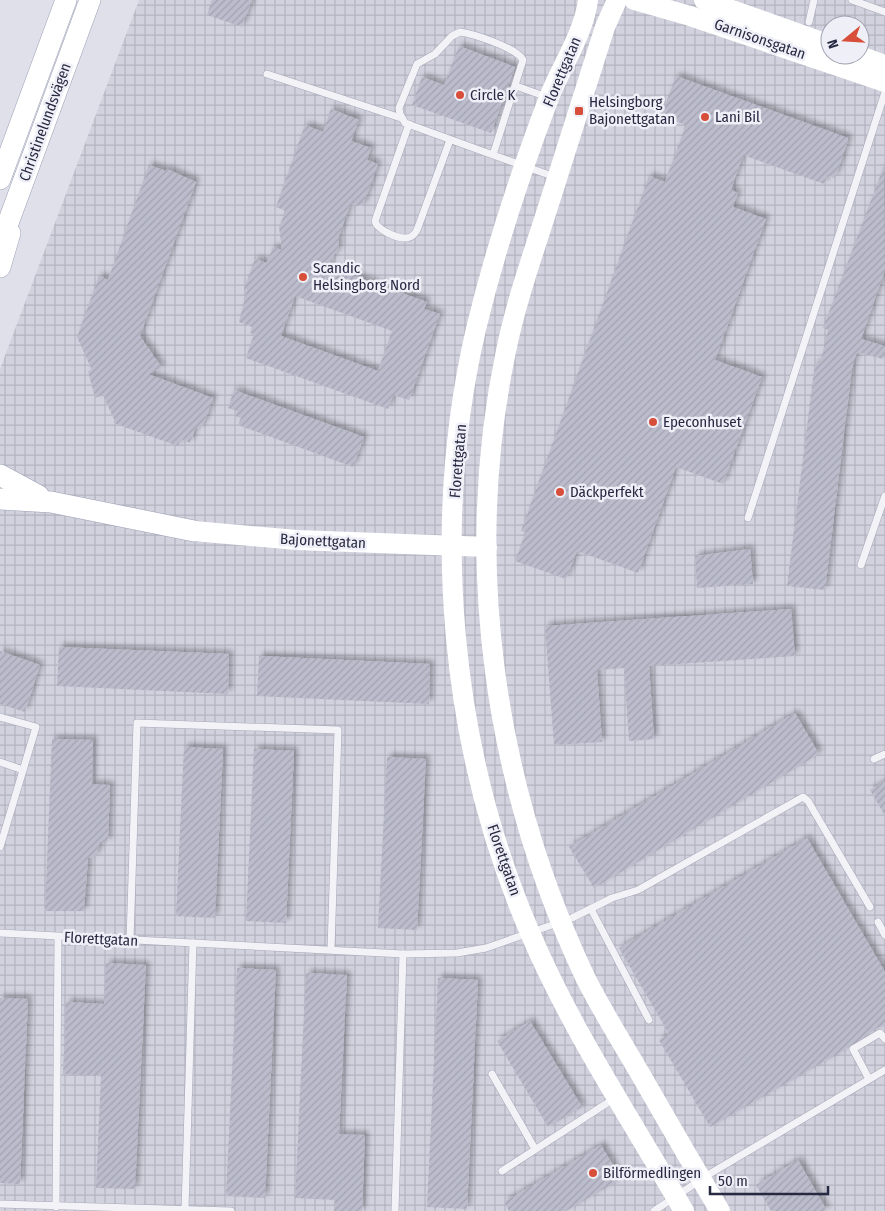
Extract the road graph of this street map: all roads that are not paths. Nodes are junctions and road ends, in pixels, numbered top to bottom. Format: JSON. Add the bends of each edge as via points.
{"nodes":[{"id":1,"x":66,"y":0,"type":"edge"},
{"id":2,"x":90,"y":0,"type":"edge"},
{"id":3,"x":588,"y":0,"type":"edge"},
{"id":4,"x":617,"y":0,"type":"edge"},
{"id":5,"x":634,"y":0,"type":"edge"},
{"id":6,"x":704,"y":0,"type":"edge"},
{"id":7,"x":814,"y":0,"type":"edge"},
{"id":8,"x":852,"y":0,"type":"edge"},
{"id":9,"x":885,"y":12,"type":"edge"},
{"id":10,"x":808,"y":22,"type":"dead end"},
{"id":11,"x":820,"y":41,"type":"edge"},
{"id":12,"x":870,"y":60,"type":"edge"},
{"id":13,"x":885,"y":65,"type":"edge"},
{"id":14,"x":267,"y":74,"type":"dead end"},
{"id":15,"x":885,"y":82,"type":"edge"},
{"id":16,"x":516,"y":86,"type":"junction"},
{"id":17,"x":885,"y":92,"type":"edge"},
{"id":18,"x":549,"y":98,"type":"junction"},
{"id":19,"x":401,"y":118,"type":"junction"},
{"id":20,"x":408,"y":124,"type":"junction"},
{"id":21,"x":450,"y":140,"type":"junction"},
{"id":22,"x":492,"y":155,"type":"junction"},
{"id":23,"x":32,"y":158,"type":"junction"},
{"id":24,"x":525,"y":167,"type":"junction"},
{"id":25,"x":557,"y":178,"type":"junction"},
{"id":26,"x":0,"y":179,"type":"edge"},
{"id":27,"x":0,"y":245,"type":"edge"},
{"id":28,"x":0,"y":267,"type":"edge"},
{"id":29,"x":0,"y":475,"type":"edge"},
{"id":30,"x":885,"y":496,"type":"edge"},
{"id":31,"x":0,"y":499,"type":"edge"},
{"id":32,"x":51,"y":502,"type":"junction"},
{"id":33,"x":748,"y":518,"type":"dead end"},
{"id":34,"x":194,"y":531,"type":"joint"},
{"id":35,"x":452,"y":546,"type":"junction"},
{"id":36,"x":487,"y":547,"type":"junction"},
{"id":37,"x":861,"y":565,"type":"dead end"},
{"id":38,"x":0,"y":717,"type":"edge"},
{"id":39,"x":885,"y":754,"type":"edge"},
{"id":40,"x":874,"y":759,"type":"dead end"},
{"id":41,"x":0,"y":762,"type":"edge"},
{"id":42,"x":23,"y":770,"type":"junction"},
{"id":43,"x":0,"y":847,"type":"edge"},
{"id":44,"x":870,"y":908,"type":"dead end"},
{"id":45,"x":591,"y":909,"type":"junction"},
{"id":46,"x":561,"y":921,"type":"junction"},
{"id":47,"x":878,"y":922,"type":"dead end"},
{"id":48,"x":530,"y":932,"type":"junction"},
{"id":49,"x":0,"y":933,"type":"edge"},
{"id":50,"x":885,"y":934,"type":"edge"},
{"id":51,"x":58,"y":937,"type":"junction"},
{"id":52,"x":130,"y":940,"type":"junction"},
{"id":53,"x":194,"y":943,"type":"junction"},
{"id":54,"x":331,"y":949,"type":"junction"},
{"id":55,"x":403,"y":954,"type":"junction"},
{"id":56,"x":649,"y":1020,"type":"dead end"},
{"id":57,"x":884,"y":1037,"type":"edge"},
{"id":58,"x":885,"y":1070,"type":"edge"},
{"id":59,"x":492,"y":1074,"type":"dead end"},
{"id":60,"x":869,"y":1079,"type":"junction"},
{"id":61,"x":618,"y":1097,"type":"junction"},
{"id":62,"x":535,"y":1149,"type":"junction"},
{"id":63,"x":502,"y":1171,"type":"dead end"},
{"id":64,"x":702,"y":1180,"type":"junction"},
{"id":65,"x":0,"y":1204,"type":"edge"},
{"id":66,"x":680,"y":1204,"type":"edge"},
{"id":67,"x":56,"y":1207,"type":"junction"},
{"id":68,"x":185,"y":1209,"type":"junction"},
{"id":69,"x":231,"y":1211,"type":"edge"},
{"id":70,"x":395,"y":1211,"type":"edge"},
{"id":71,"x":654,"y":1211,"type":"edge"},
{"id":72,"x":720,"y":1211,"type":"edge"}],
"edges":[{"from":1,"to":26,"type":"main road","name":"Christinelundsvägen"},
{"from":2,"to":23,"type":"main road","name":"Christinelundsvägen"},
{"from":3,"to":18,"type":"street","name":"Florettgatan","via":[[584,20]]},
{"from":4,"to":25,"type":"street","name":"Florettgatan","via":[[605,27]]},
{"from":5,"to":15,"type":"street","name":"Garnisonsgatan"},
{"from":6,"to":11,"type":"street","name":"Garnisonsgatan"},
{"from":7,"to":10,"type":"lane"},
{"from":8,"to":9,"type":"lane"},
{"from":12,"to":13,"type":"street"},
{"from":14,"to":19,"type":"lane"},
{"from":16,"to":18,"type":"lane"},
{"from":16,"to":19,"type":"lane","via":[[524,63],[519,54],[460,32],[414,68],[399,108]]},
{"from":16,"to":22,"type":"lane"},
{"from":17,"to":33,"type":"lane"},
{"from":18,"to":24,"type":"street","name":"Florettgatan"},
{"from":19,"to":20,"type":"lane"},
{"from":20,"to":21,"type":"lane"},
{"from":20,"to":21,"type":"lane","via":[[375,217],[377,227],[396,235],[408,238],[417,230]]},
{"from":21,"to":22,"type":"lane"},
{"from":22,"to":24,"type":"lane"},
{"from":23,"to":27,"type":"main road","name":"Christinelundsvägen"},
{"from":23,"to":28,"type":"main road"},
{"from":24,"to":25,"type":"lane"},
{"from":24,"to":35,"type":"street","name":"Florettgatan","via":[[496,253],[469,366],[458,445]]},
{"from":25,"to":36,"type":"street","name":"Florettgatan","via":[[528,269],[503,367],[491,454]]},
{"from":29,"to":32,"type":"main road"},
{"from":30,"to":37,"type":"lane"},
{"from":31,"to":32,"type":"main road"},
{"from":32,"to":34,"type":"main road"},
{"from":34,"to":35,"type":"street","name":"Bajonettgatan","via":[[297,540]]},
{"from":35,"to":36,"type":"street","name":"Bajonettgatan"},
{"from":35,"to":48,"type":"street","name":"Florettgatan","via":[[455,627],[472,750],[489,816]]},
{"from":36,"to":46,"type":"street","name":"Florettgatan","via":[[491,639],[508,751],[540,864]]},
{"from":38,"to":42,"type":"lane","via":[[36,727]]},
{"from":39,"to":40,"type":"lane"},
{"from":41,"to":42,"type":"lane"},
{"from":42,"to":43,"type":"lane"},
{"from":44,"to":45,"type":"lane","via":[[803,797],[638,890]]},
{"from":45,"to":46,"type":"lane"},
{"from":45,"to":56,"type":"lane"},
{"from":46,"to":48,"type":"lane","name":"Florettgatan"},
{"from":46,"to":64,"type":"street","name":"Florettgatan","via":[[599,1003]]},
{"from":47,"to":50,"type":"lane"},
{"from":48,"to":55,"type":"lane","name":"Florettgatan","via":[[486,948]]},
{"from":48,"to":61,"type":"street","name":"Florettgatan","via":[[568,1011]]},
{"from":49,"to":51,"type":"lane","name":"Florettgatan"},
{"from":51,"to":52,"type":"lane","name":"Florettgatan"},
{"from":51,"to":67,"type":"lane"},
{"from":52,"to":53,"type":"lane","name":"Florettgatan"},
{"from":52,"to":54,"type":"lane","via":[[137,723],[338,730]]},
{"from":53,"to":54,"type":"lane","name":"Florettgatan"},
{"from":53,"to":68,"type":"lane"},
{"from":54,"to":55,"type":"lane","name":"Florettgatan"},
{"from":55,"to":70,"type":"lane"},
{"from":57,"to":60,"type":"lane","via":[[880,1033],[853,1049]]},
{"from":58,"to":60,"type":"lane"},
{"from":59,"to":62,"type":"lane"},
{"from":60,"to":64,"type":"lane"},
{"from":61,"to":62,"type":"lane"},
{"from":61,"to":66,"type":"street","name":"Florettgatan"},
{"from":62,"to":63,"type":"lane"},
{"from":64,"to":66,"type":"lane"},
{"from":64,"to":72,"type":"street","name":"Florettgatan"},
{"from":65,"to":67,"type":"lane"},
{"from":66,"to":71,"type":"lane"},
{"from":67,"to":68,"type":"lane"},
{"from":68,"to":69,"type":"lane"}]}
